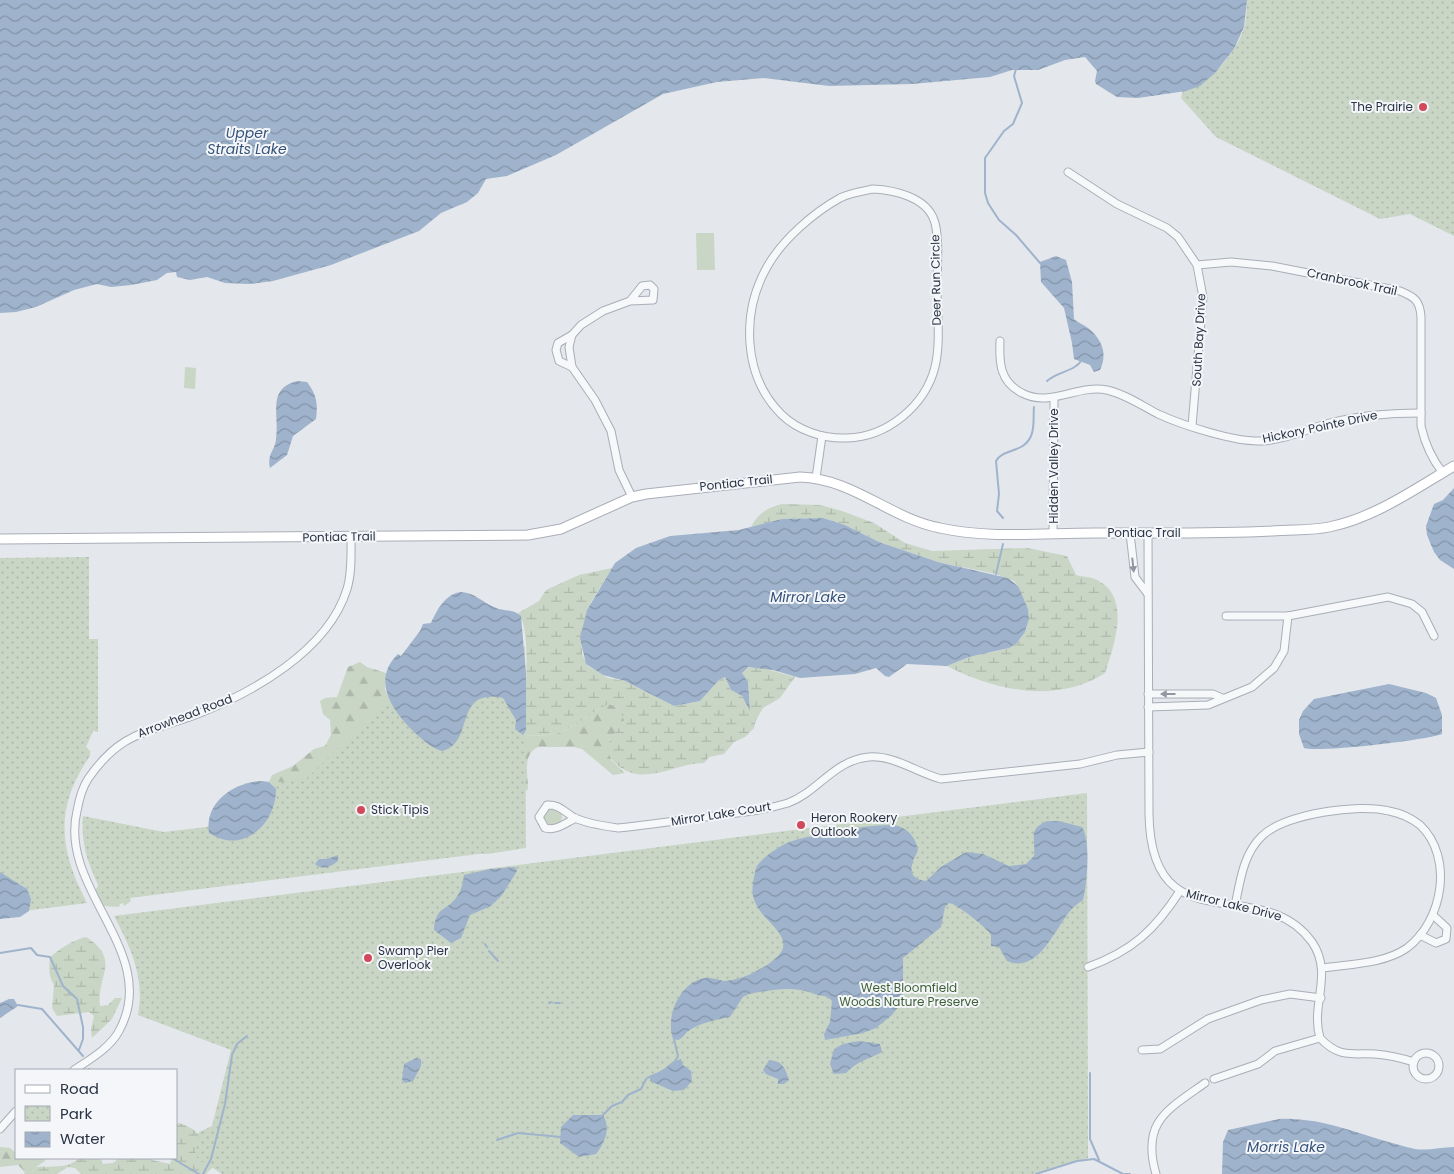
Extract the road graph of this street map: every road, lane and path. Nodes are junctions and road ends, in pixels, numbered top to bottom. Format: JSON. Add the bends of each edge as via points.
{"nodes":[{"id":1,"x":1068,"y":172,"type":"dead end"},
{"id":2,"x":1197,"y":265,"type":"junction"},
{"id":3,"x":630,"y":302,"type":"dead end"},
{"id":4,"x":572,"y":335,"type":"junction"},
{"id":5,"x":1000,"y":341,"type":"dead end"},
{"id":6,"x":572,"y":366,"type":"junction"},
{"id":7,"x":1054,"y":398,"type":"junction"},
{"id":8,"x":1421,"y":413,"type":"junction"},
{"id":9,"x":1192,"y":426,"type":"junction"},
{"id":10,"x":822,"y":436,"type":"junction"},
{"id":11,"x":1454,"y":466,"type":"edge"},
{"id":12,"x":1443,"y":472,"type":"junction"},
{"id":13,"x":816,"y":478,"type":"junction"},
{"id":14,"x":632,"y":497,"type":"junction"},
{"id":15,"x":1053,"y":533,"type":"junction"},
{"id":16,"x":1130,"y":533,"type":"junction"},
{"id":17,"x":1148,"y":533,"type":"junction"},
{"id":18,"x":350,"y":537,"type":"junction"},
{"id":19,"x":0,"y":539,"type":"edge"},
{"id":20,"x":1147,"y":593,"type":"junction"},
{"id":21,"x":1226,"y":616,"type":"dead end"},
{"id":22,"x":1288,"y":616,"type":"junction"},
{"id":23,"x":1434,"y":636,"type":"dead end"},
{"id":24,"x":1148,"y":694,"type":"junction"},
{"id":25,"x":1193,"y":694,"type":"junction"},
{"id":26,"x":1222,"y":698,"type":"junction"},
{"id":27,"x":1193,"y":706,"type":"junction"},
{"id":28,"x":1148,"y":707,"type":"junction"},
{"id":29,"x":1149,"y":752,"type":"junction"},
{"id":30,"x":576,"y":818,"type":"junction"},
{"id":31,"x":1180,"y":892,"type":"junction"},
{"id":32,"x":1236,"y":906,"type":"junction"},
{"id":33,"x":1434,"y":916,"type":"junction"},
{"id":34,"x":1420,"y":935,"type":"junction"},
{"id":35,"x":1088,"y":967,"type":"dead end"},
{"id":36,"x":1323,"y":968,"type":"junction"},
{"id":37,"x":1321,"y":998,"type":"junction"},
{"id":38,"x":1320,"y":1038,"type":"junction"},
{"id":39,"x":1142,"y":1050,"type":"dead end"},
{"id":40,"x":1414,"y":1062,"type":"dead end"},
{"id":41,"x":75,"y":1069,"type":"edge"},
{"id":42,"x":1214,"y":1079,"type":"dead end"},
{"id":43,"x":1205,"y":1083,"type":"dead end"},
{"id":44,"x":15,"y":1112,"type":"edge"},
{"id":45,"x":0,"y":1129,"type":"edge"},
{"id":46,"x":1156,"y":1174,"type":"edge"}],
"edges":[{"from":1,"to":2,"type":"street","name":"South Bay Drive","via":[[1118,204],[1167,228],[1178,237]]},
{"from":2,"to":8,"type":"street","name":"Cranbrook Trail","via":[[1231,262],[1272,266],[1412,296],[1420,305],[1421,317]]},
{"from":2,"to":9,"type":"street","name":"South Bay Drive","via":[[1203,297]]},
{"from":3,"to":4,"type":"street","via":[[588,319]]},
{"from":4,"to":6,"type":"street","via":[[569,352]]},
{"from":4,"to":6,"type":"street","via":[[558,343],[556,350],[560,361]]},
{"from":5,"to":7,"type":"street","name":"Hickory Pointe Drive","via":[[999,364],[1012,387],[1036,398]]},
{"from":6,"to":14,"type":"street","via":[[605,417],[619,470]]},
{"from":7,"to":9,"type":"street","name":"Hickory Pointe Drive","via":[[1088,389],[1105,390],[1122,394],[1164,416]]},
{"from":7,"to":15,"type":"street","name":"Hidden Valley Drive"},
{"from":8,"to":9,"type":"street","name":"Hickory Pointe Drive","via":[[1368,415],[1261,441]]},
{"from":8,"to":12,"type":"street","name":"Cranbrook Trail","via":[[1424,442]]},
{"from":10,"to":10,"type":"street","name":"Deer Run Circle","via":[[785,418],[761,388],[750,350],[755,298],[770,262],[803,226],[841,197],[873,189],[890,190],[923,205],[934,219],[938,250],[935,366],[919,399],[886,428],[853,438]]},
{"from":10,"to":13,"type":"street"},
{"from":11,"to":12,"type":"main road","name":"Pontiac Trail"},
{"from":12,"to":17,"type":"main road","name":"Pontiac Trail","via":[[1359,518],[1328,527]]},
{"from":13,"to":14,"type":"main road","name":"Pontiac Trail","via":[[703,486]]},
{"from":13,"to":15,"type":"main road","name":"Pontiac Trail","via":[[837,482],[908,518],[940,528],[980,533]]},
{"from":14,"to":18,"type":"main road","name":"Pontiac Trail","via":[[580,522],[546,533]]},
{"from":15,"to":16,"type":"main road","name":"Pontiac Trail"},
{"from":16,"to":17,"type":"main road","name":"Pontiac Trail"},
{"from":16,"to":20,"type":"street","one_way":true,"via":[[1135,577]]},
{"from":17,"to":20,"type":"street","name":"Mirror Lake Drive"},
{"from":18,"to":19,"type":"main road","name":"Pontiac Trail"},
{"from":18,"to":41,"type":"street","name":"Arrowhead Road","via":[[350,572],[345,597],[335,618],[312,646],[235,697],[195,715],[133,736],[114,748],[87,781],[75,816],[75,846],[82,872],[122,951],[128,971],[129,994],[127,1012],[119,1032],[108,1046]]},
{"from":20,"to":24,"type":"street","name":"Mirror Lake Drive"},
{"from":21,"to":22,"type":"street"},
{"from":22,"to":23,"type":"street","via":[[1388,597],[1412,604],[1422,612]]},
{"from":22,"to":26,"type":"street","via":[[1284,651],[1274,668],[1252,687]]},
{"from":25,"to":24,"type":"street","one_way":true},
{"from":24,"to":28,"type":"street","name":"Mirror Lake Drive"},
{"from":25,"to":26,"type":"street","via":[[1213,694]]},
{"from":25,"to":27,"type":"street"},
{"from":26,"to":27,"type":"street","via":[[1208,705]]},
{"from":27,"to":28,"type":"street"},
{"from":28,"to":29,"type":"street","name":"Mirror Lake Drive"},
{"from":29,"to":30,"type":"street","name":"Mirror Lake Court","via":[[1117,755],[1080,764],[941,779],[887,758],[870,757],[835,769],[803,796],[761,809],[618,828]]},
{"from":29,"to":31,"type":"street","name":"Mirror Lake Drive","via":[[1152,851],[1162,871]]},
{"from":30,"to":30,"type":"street","name":"Mirror Lake Court","via":[[554,805],[547,806],[539,817],[545,828],[550,830]]},
{"from":31,"to":32,"type":"street","name":"Mirror Lake Drive"},
{"from":31,"to":35,"type":"street","via":[[1145,936],[1116,956]]},
{"from":32,"to":33,"type":"street","via":[[1245,863],[1252,848],[1277,824],[1300,816],[1367,808],[1406,817],[1430,836],[1442,870],[1442,890]]},
{"from":32,"to":36,"type":"street","name":"Mirror Lake Drive","via":[[1270,912],[1294,923],[1312,943]]},
{"from":33,"to":34,"type":"street"},
{"from":33,"to":34,"type":"street","via":[[1446,928],[1446,939],[1436,943]]},
{"from":34,"to":36,"type":"street","via":[[1406,948],[1390,956]]},
{"from":36,"to":37,"type":"street","name":"Mirror Lake Drive"},
{"from":37,"to":38,"type":"street","name":"Mirror Lake Drive","via":[[1317,1020]]},
{"from":37,"to":39,"type":"street","via":[[1290,994],[1261,1000],[1208,1019],[1160,1049]]},
{"from":38,"to":40,"type":"street","via":[[1330,1049],[1347,1055],[1391,1055]]},
{"from":38,"to":42,"type":"street","via":[[1275,1051],[1258,1064]]},
{"from":43,"to":46,"type":"street","via":[[1168,1110],[1157,1124],[1151,1136],[1150,1150]]},
{"from":44,"to":45,"type":"street"}]}
